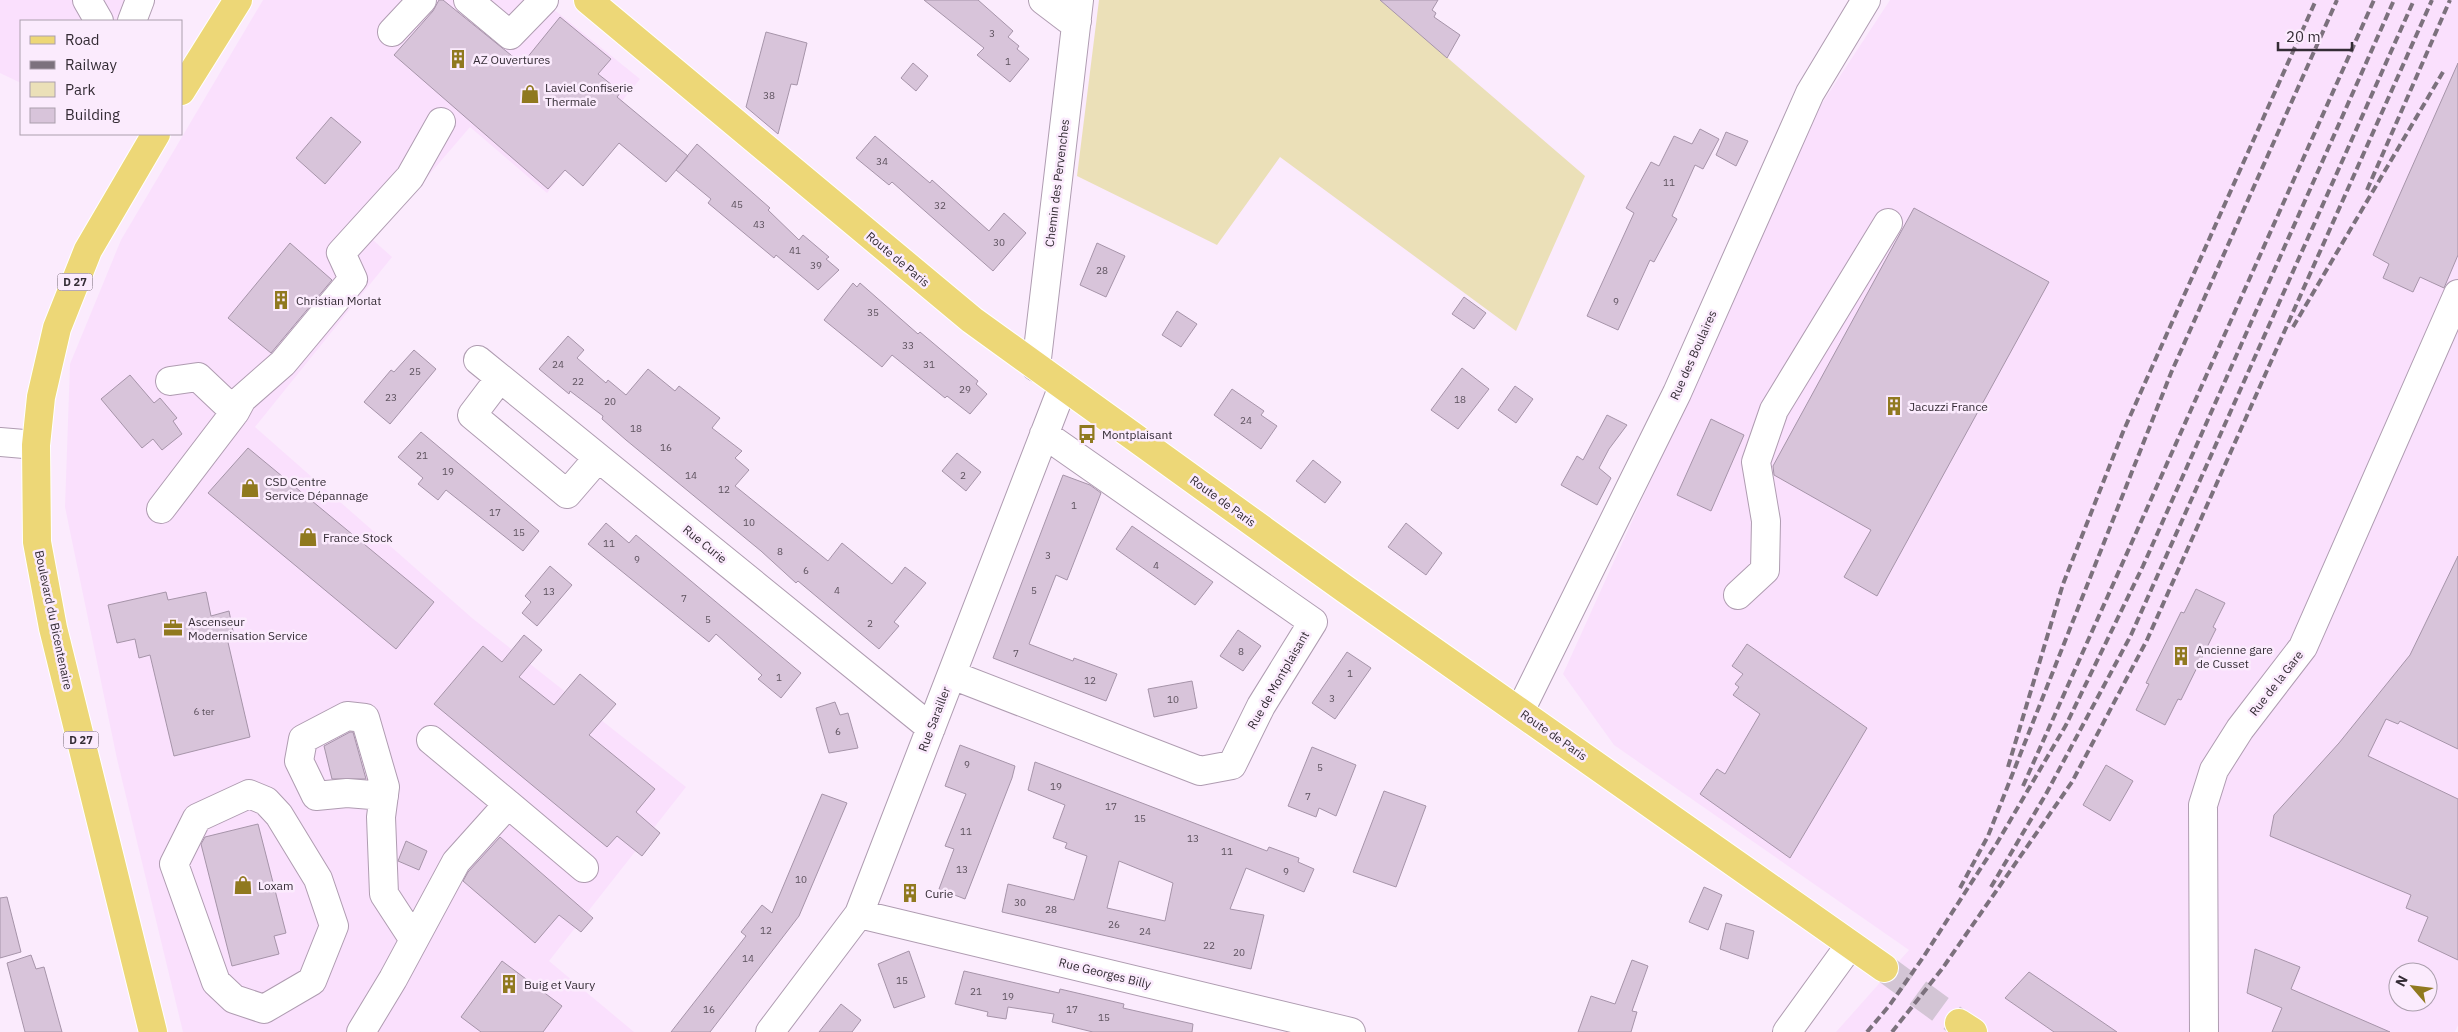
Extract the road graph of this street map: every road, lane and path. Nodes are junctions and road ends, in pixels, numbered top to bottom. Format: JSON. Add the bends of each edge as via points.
{"nodes":[{"id":1,"x":87,"y":0,"type":"edge"},
{"id":2,"x":140,"y":0,"type":"edge"},
{"id":3,"x":422,"y":0,"type":"edge"},
{"id":4,"x":468,"y":0,"type":"edge"},
{"id":5,"x":544,"y":0,"type":"edge"},
{"id":6,"x":588,"y":0,"type":"edge"},
{"id":7,"x":1043,"y":0,"type":"edge"},
{"id":8,"x":1866,"y":0,"type":"edge"},
{"id":9,"x":233,"y":6,"type":"edge"},
{"id":10,"x":1078,"y":11,"type":"edge"},
{"id":11,"x":98,"y":20,"type":"edge"},
{"id":12,"x":132,"y":20,"type":"edge"},
{"id":13,"x":392,"y":32,"type":"dead end"},
{"id":14,"x":182,"y":89,"type":"edge"},
{"id":15,"x":441,"y":122,"type":"dead end"},
{"id":16,"x":155,"y":135,"type":"edge"},
{"id":17,"x":1888,"y":223,"type":"dead end"},
{"id":18,"x":2458,"y":294,"type":"edge"},
{"id":19,"x":478,"y":360,"type":"dead end"},
{"id":20,"x":1036,"y":366,"type":"junction"},
{"id":21,"x":500,"y":378,"type":"junction"},
{"id":22,"x":170,"y":381,"type":"dead end"},
{"id":23,"x":1063,"y":386,"type":"junction"},
{"id":24,"x":235,"y":412,"type":"junction"},
{"id":25,"x":1044,"y":434,"type":"junction"},
{"id":26,"x":0,"y":442,"type":"edge"},
{"id":27,"x":36,"y":445,"type":"junction"},
{"id":28,"x":598,"y":458,"type":"junction"},
{"id":29,"x":161,"y":509,"type":"dead end"},
{"id":30,"x":1738,"y":595,"type":"dead end"},
{"id":31,"x":952,"y":675,"type":"junction"},
{"id":32,"x":1520,"y":711,"type":"junction"},
{"id":33,"x":931,"y":728,"type":"junction"},
{"id":34,"x":431,"y":740,"type":"dead end"},
{"id":35,"x":384,"y":796,"type":"dead end"},
{"id":36,"x":508,"y":804,"type":"junction"},
{"id":37,"x":584,"y":868,"type":"dead end"},
{"id":38,"x":860,"y":914,"type":"junction"},
{"id":39,"x":414,"y":940,"type":"junction"},
{"id":40,"x":1850,"y":945,"type":"junction"},
{"id":41,"x":1884,"y":968,"type":"tunnel mouth"},
{"id":42,"x":267,"y":1021,"type":"edge"},
{"id":43,"x":154,"y":1032,"type":"edge"},
{"id":44,"x":361,"y":1032,"type":"edge"},
{"id":45,"x":770,"y":1032,"type":"edge"},
{"id":46,"x":1351,"y":1032,"type":"edge"},
{"id":47,"x":1787,"y":1032,"type":"edge"},
{"id":48,"x":2204,"y":1032,"type":"edge"}],
"edges":[{"from":1,"to":11,"type":"street"},
{"from":2,"to":12,"type":"street"},
{"from":3,"to":13,"type":"street"},
{"from":4,"to":5,"type":"street","via":[[510,35]]},
{"from":6,"to":20,"type":"main road","name":"Route de Paris","via":[[972,320]]},
{"from":7,"to":10,"type":"street","via":[[1068,19]]},
{"from":8,"to":32,"type":"street","name":"Rue des Boulaires","via":[[1810,93],[1677,393]]},
{"from":9,"to":14,"type":"main road"},
{"from":10,"to":20,"type":"street","name":"Chemin des Pervenches"},
{"from":15,"to":24,"type":"street","via":[[410,177],[341,253],[353,279],[282,364],[242,399]]},
{"from":16,"to":27,"type":"main road","name":"Boulevard du Bicentenaire","number":"D 27","via":[[88,250],[57,328],[42,397]]},
{"from":17,"to":30,"type":"street","via":[[1774,410],[1756,462],[1766,521],[1765,570]]},
{"from":18,"to":48,"type":"street","name":"Rue de la Gare","via":[[2303,647],[2240,729],[2214,770],[2203,805]]},
{"from":19,"to":21,"type":"street","name":"Rue Curie"},
{"from":20,"to":23,"type":"main road","name":"Route de Paris"},
{"from":21,"to":28,"type":"street","name":"Rue Curie"},
{"from":21,"to":28,"type":"street","via":[[472,415],[567,494]]},
{"from":22,"to":24,"type":"street","via":[[198,377]]},
{"from":23,"to":25,"type":"street","name":"Rue Sarailler"},
{"from":23,"to":32,"type":"main road","name":"Route de Paris"},
{"from":24,"to":29,"type":"street"},
{"from":25,"to":31,"type":"street","name":"Rue Sarailler"},
{"from":25,"to":31,"type":"street","name":"Rue de Montplaisant","via":[[1313,622],[1261,706],[1232,765],[1200,771]]},
{"from":26,"to":27,"type":"street"},
{"from":27,"to":43,"type":"main road","name":"Boulevard du Bicentenaire","number":"D 27","via":[[37,542],[53,628]]},
{"from":28,"to":33,"type":"street","name":"Rue Curie"},
{"from":31,"to":33,"type":"street","name":"Rue Sarailler"},
{"from":32,"to":40,"type":"main road","name":"Route de Paris"},
{"from":33,"to":38,"type":"street","name":"Rue Sarailler"},
{"from":34,"to":36,"type":"street"},
{"from":35,"to":39,"type":"street","via":[[381,817],[384,894]]},
{"from":36,"to":37,"type":"street"},
{"from":36,"to":39,"type":"street","via":[[456,862]]},
{"from":38,"to":45,"type":"street","name":"Rue Sarailler"},
{"from":38,"to":46,"type":"street","name":"Rue Georges Billy"},
{"from":39,"to":44,"type":"street"},
{"from":40,"to":41,"type":"main road","name":"Route de Paris"},
{"from":40,"to":47,"type":"street"},
{"from":42,"to":42,"type":"street","via":[[312,981],[334,926],[318,879],[279,815],[266,801],[249,794],[197,818],[174,864],[216,982],[234,999]]}]}
